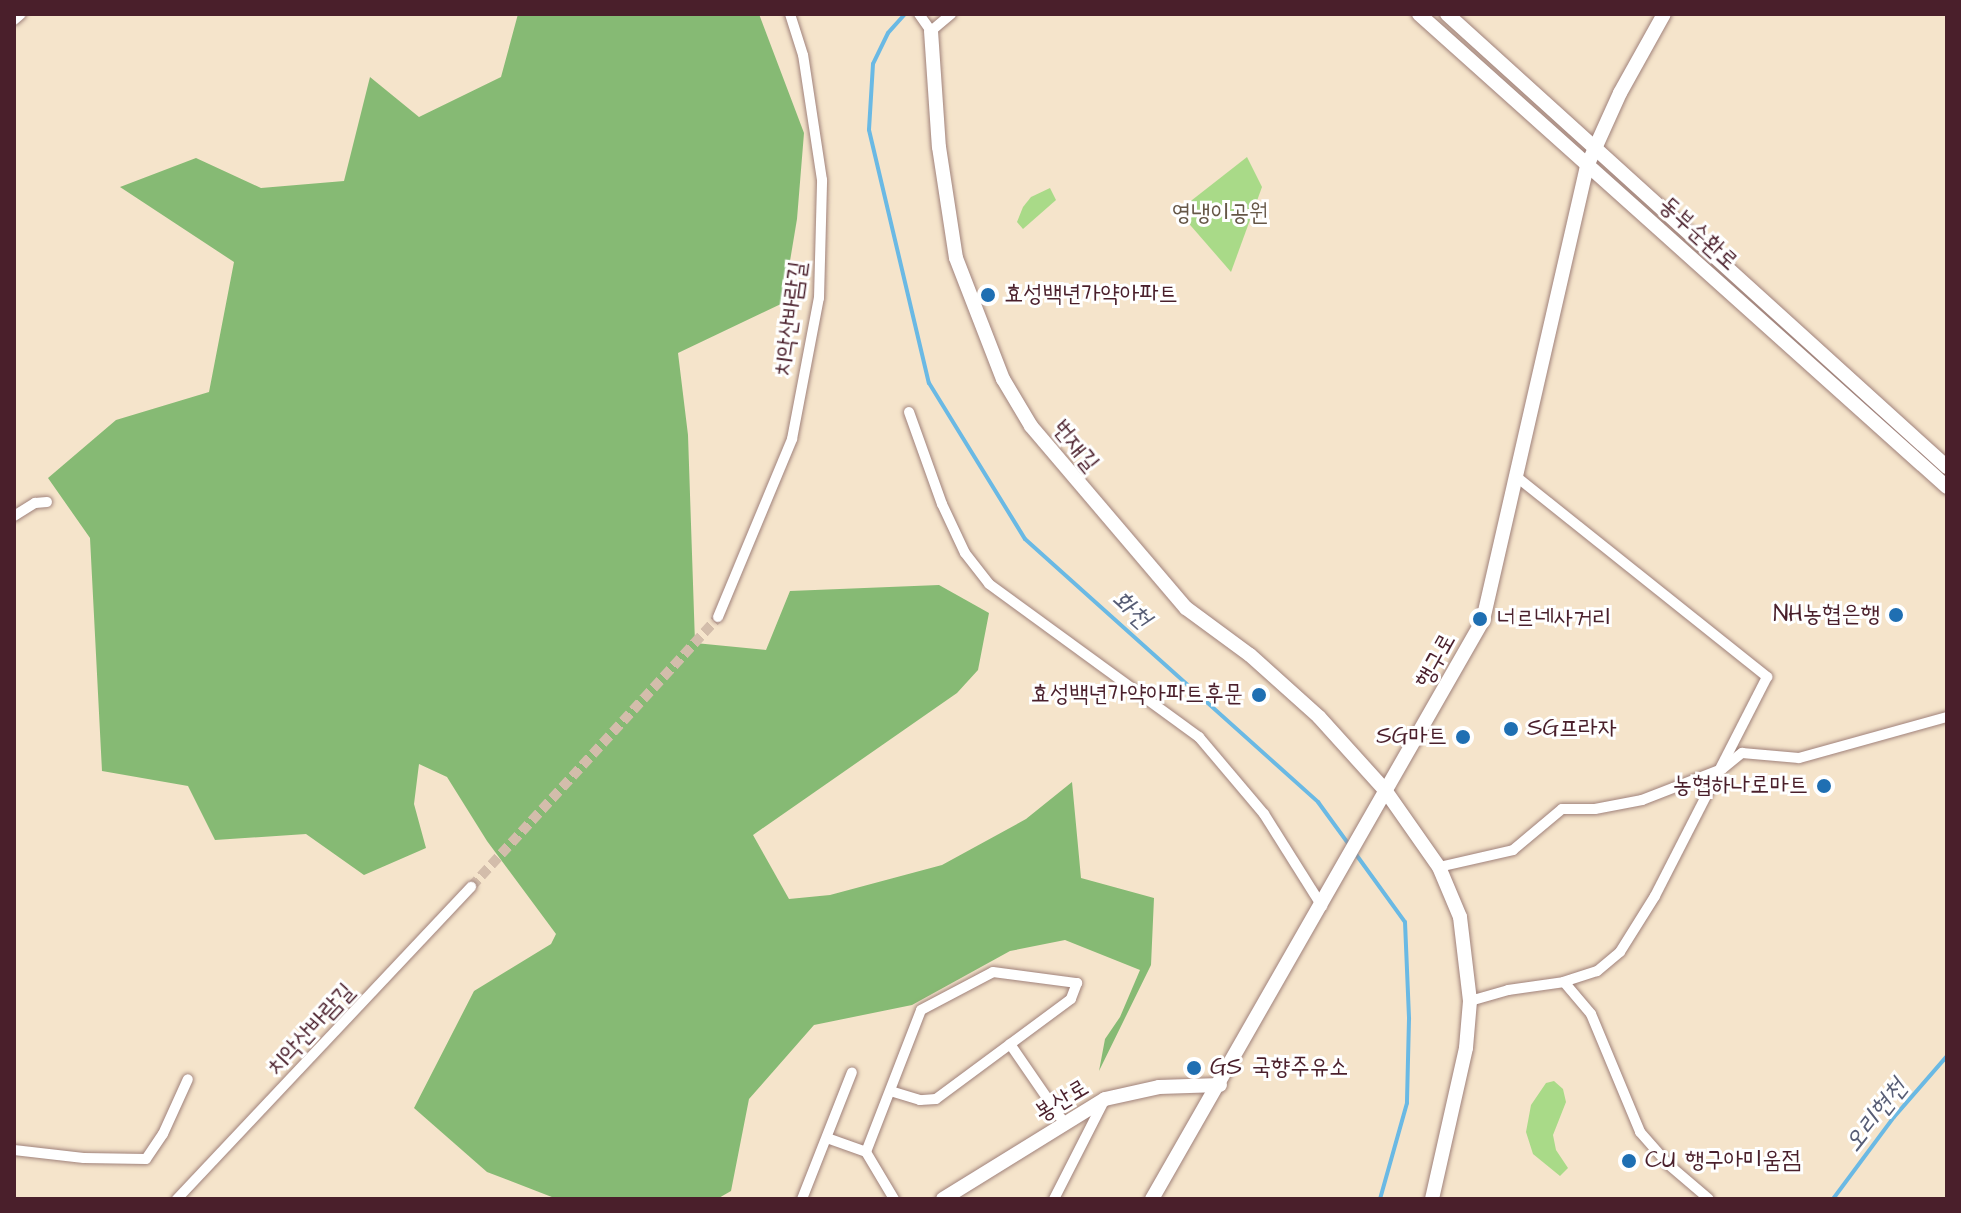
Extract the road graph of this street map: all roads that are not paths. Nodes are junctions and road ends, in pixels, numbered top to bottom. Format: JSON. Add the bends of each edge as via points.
{"nodes":[{"id":1,"x":21,"y":14,"type":"edge"},
{"id":2,"x":790,"y":14,"type":"edge"},
{"id":3,"x":951,"y":14,"type":"edge"},
{"id":4,"x":1419,"y":14,"type":"edge"},
{"id":5,"x":1447,"y":14,"type":"edge"},
{"id":6,"x":1664,"y":14,"type":"edge"},
{"id":7,"x":14,"y":20,"type":"edge"},
{"id":8,"x":925,"y":23,"type":"edge"},
{"id":9,"x":1594,"y":147,"type":"junction"},
{"id":10,"x":1587,"y":166,"type":"junction"},
{"id":11,"x":909,"y":412,"type":"dead end"},
{"id":12,"x":1947,"y":467,"type":"edge"},
{"id":13,"x":1518,"y":478,"type":"junction"},
{"id":14,"x":1947,"y":487,"type":"edge"},
{"id":15,"x":47,"y":502,"type":"dead end"},
{"id":16,"x":14,"y":516,"type":"edge"},
{"id":17,"x":718,"y":617,"type":"tunnel mouth"},
{"id":18,"x":1947,"y":717,"type":"edge"},
{"id":19,"x":1722,"y":769,"type":"junction"},
{"id":20,"x":1385,"y":790,"type":"junction"},
{"id":21,"x":1439,"y":867,"type":"junction"},
{"id":22,"x":471,"y":887,"type":"tunnel mouth"},
{"id":23,"x":1322,"y":906,"type":"junction"},
{"id":24,"x":1564,"y":982,"type":"junction"},
{"id":25,"x":1470,"y":1001,"type":"junction"},
{"id":26,"x":1010,"y":1044,"type":"junction"},
{"id":27,"x":852,"y":1072,"type":"dead end"},
{"id":28,"x":188,"y":1079,"type":"dead end"},
{"id":29,"x":1220,"y":1085,"type":"junction"},
{"id":30,"x":890,"y":1091,"type":"junction"},
{"id":31,"x":1105,"y":1099,"type":"junction"},
{"id":32,"x":1065,"y":1124,"type":"junction"},
{"id":33,"x":827,"y":1138,"type":"junction"},
{"id":34,"x":14,"y":1150,"type":"edge"},
{"id":35,"x":866,"y":1152,"type":"junction"},
{"id":36,"x":177,"y":1199,"type":"edge"},
{"id":37,"x":802,"y":1199,"type":"edge"},
{"id":38,"x":894,"y":1199,"type":"edge"},
{"id":39,"x":943,"y":1199,"type":"edge"},
{"id":40,"x":1054,"y":1199,"type":"edge"},
{"id":41,"x":1152,"y":1199,"type":"edge"},
{"id":42,"x":1432,"y":1199,"type":"edge"},
{"id":43,"x":1709,"y":1199,"type":"edge"}],
"edges":[{"from":1,"to":7,"type":"street"},
{"from":2,"to":17,"type":"street","name":"치악산바람길","via":[[803,55],[822,180],[819,298],[792,439]]},
{"from":3,"to":8,"type":"street"},
{"from":4,"to":10,"type":"street","name":"동부순환로"},
{"from":5,"to":9,"type":"street","name":"동부순환로"},
{"from":6,"to":9,"type":"street"},
{"from":8,"to":20,"type":"street","name":"번재길","via":[[956,258],[1003,379],[1070,475],[1186,608],[1250,655],[1319,717]]},
{"from":9,"to":10,"type":"street","name":"행구로"},
{"from":9,"to":12,"type":"street","name":"동부순환로"},
{"from":10,"to":13,"type":"street","name":"행구로"},
{"from":10,"to":14,"type":"street","name":"동부순환로"},
{"from":11,"to":23,"type":"street","via":[[959,540],[989,584],[1199,737],[1264,814]]},
{"from":13,"to":19,"type":"street","via":[[1767,677]]},
{"from":13,"to":20,"type":"street","name":"행구로","via":[[1483,620]]},
{"from":15,"to":16,"type":"street"},
{"from":18,"to":19,"type":"street","via":[[1799,758],[1742,753]]},
{"from":19,"to":21,"type":"street","via":[[1642,800],[1562,809],[1513,850]]},
{"from":19,"to":24,"type":"street","via":[[1620,952],[1597,971]]},
{"from":20,"to":21,"type":"street"},
{"from":20,"to":23,"type":"street","name":"행구로"},
{"from":21,"to":25,"type":"street","via":[[1460,917]]},
{"from":22,"to":36,"type":"street","name":"치악산바람길"},
{"from":23,"to":29,"type":"street"},
{"from":24,"to":25,"type":"street"},
{"from":24,"to":43,"type":"street","via":[[1591,1014],[1640,1132]]},
{"from":25,"to":42,"type":"street","via":[[1463,1062]]},
{"from":26,"to":30,"type":"street","via":[[936,1099]]},
{"from":26,"to":30,"type":"street","via":[[1071,999],[1077,983],[993,972],[921,1010]]},
{"from":26,"to":32,"type":"street"},
{"from":27,"to":33,"type":"street"},
{"from":28,"to":34,"type":"street","via":[[146,1159]]},
{"from":29,"to":31,"type":"street","name":"봉산로","via":[[1159,1087]]},
{"from":29,"to":41,"type":"street"},
{"from":30,"to":35,"type":"street"},
{"from":31,"to":32,"type":"street","name":"봉산로"},
{"from":31,"to":40,"type":"street"},
{"from":32,"to":39,"type":"street","name":"봉산로"},
{"from":33,"to":35,"type":"street"},
{"from":33,"to":37,"type":"street"},
{"from":35,"to":38,"type":"street"}]}
